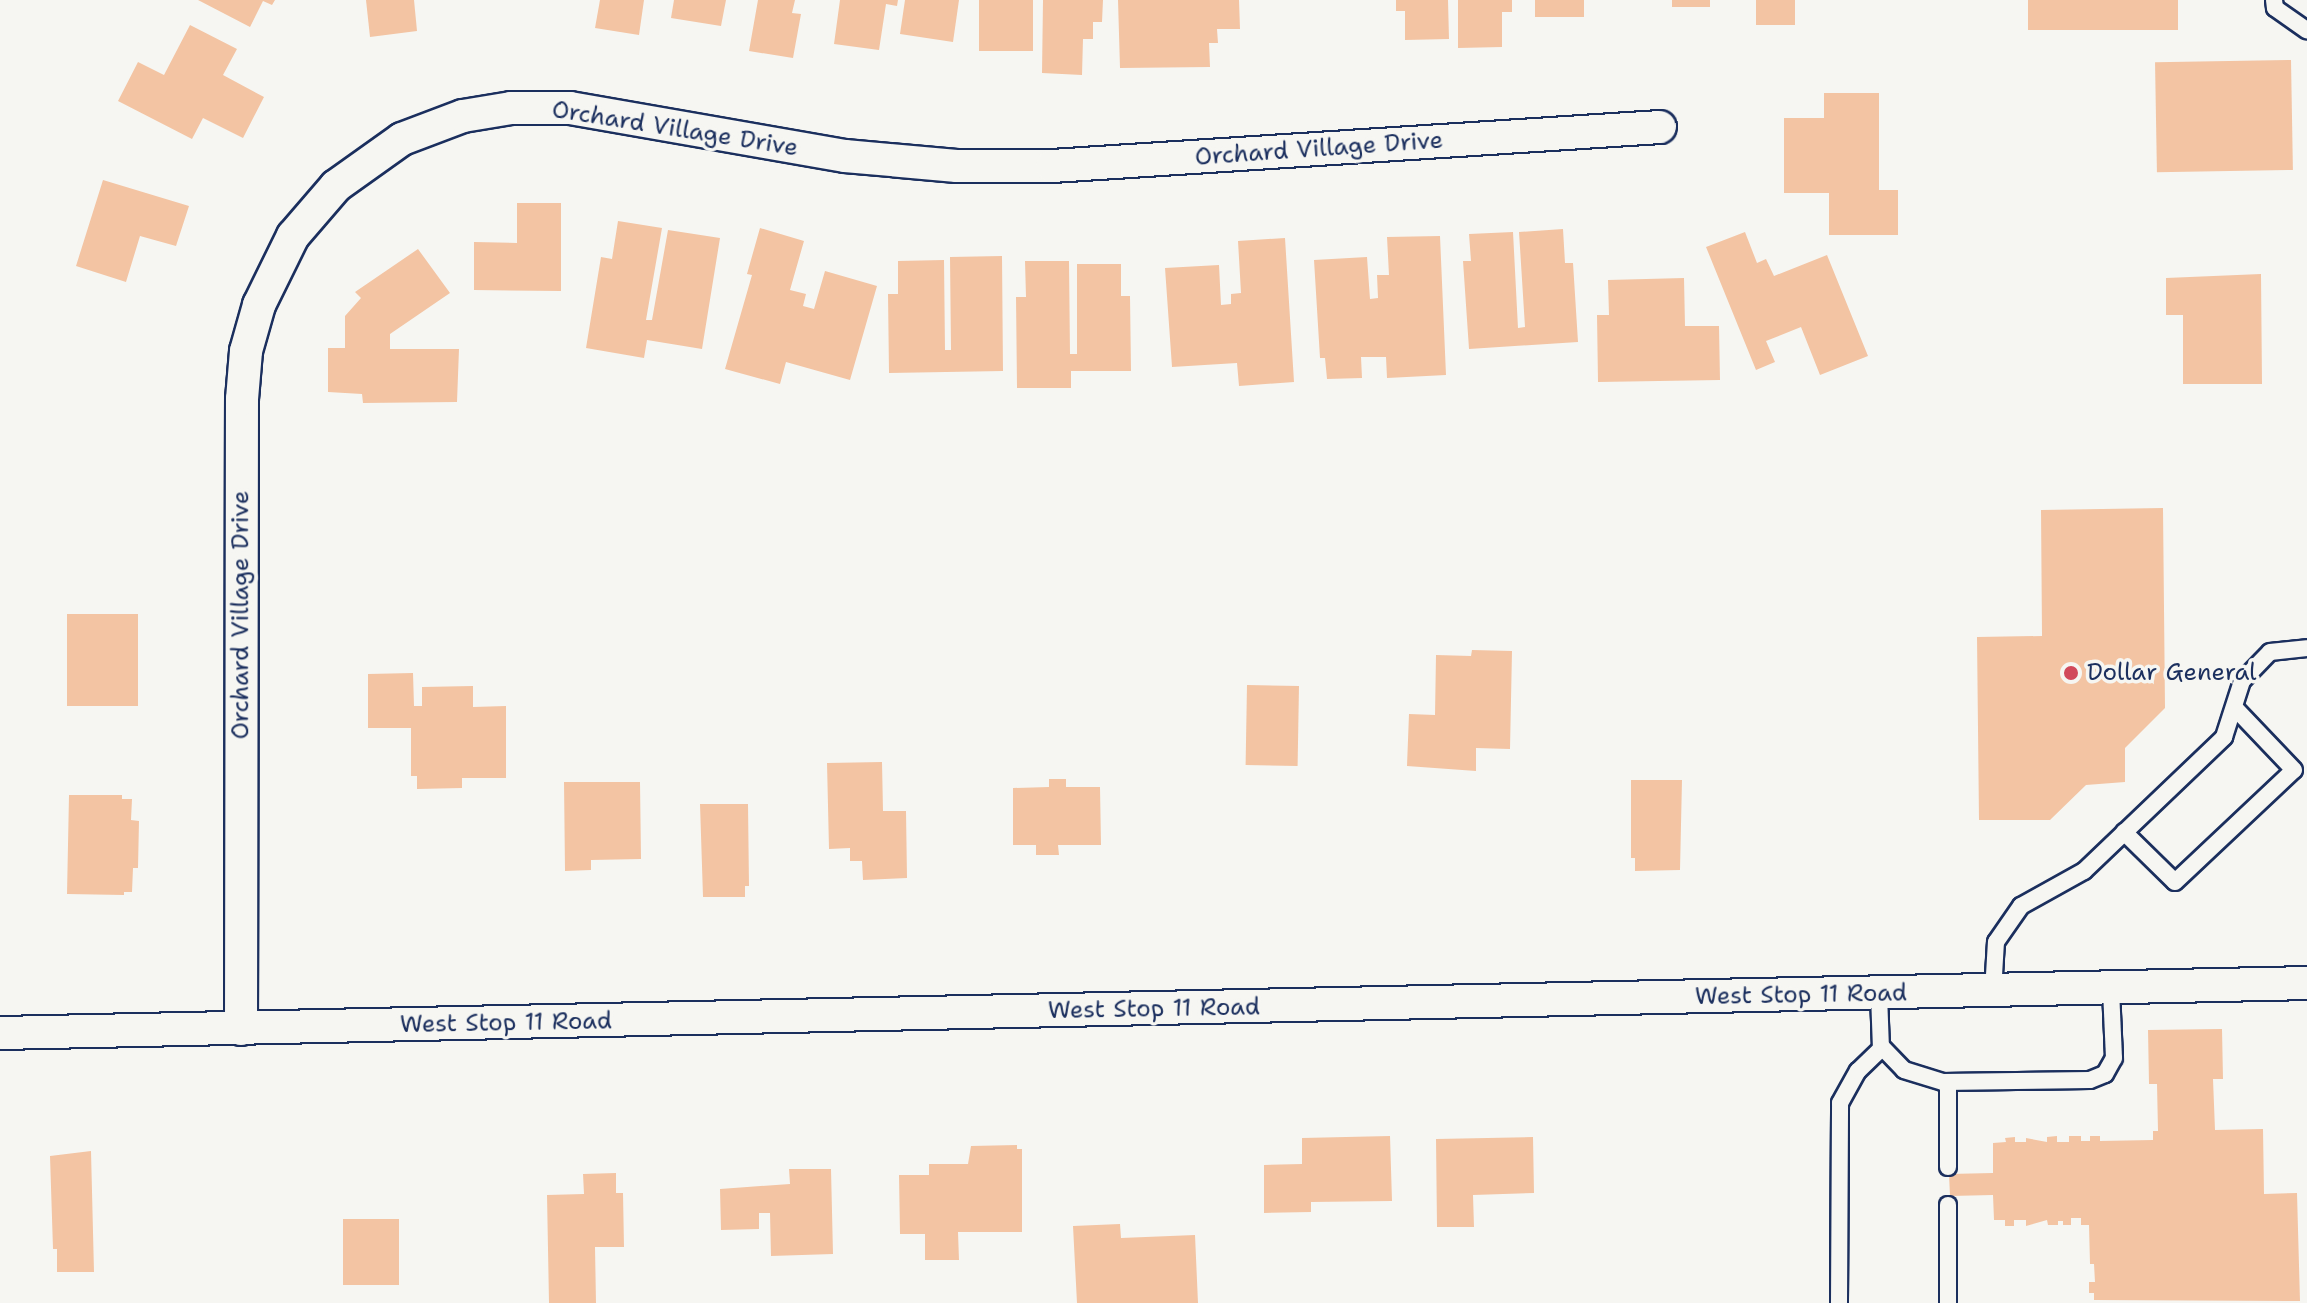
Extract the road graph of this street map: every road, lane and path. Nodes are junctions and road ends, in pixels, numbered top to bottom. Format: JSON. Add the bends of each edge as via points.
{"nodes":[{"id":1,"x":2274,"y":0,"type":"edge"},
{"id":2,"x":2307,"y":30,"type":"edge"},
{"id":3,"x":1660,"y":127,"type":"dead end"},
{"id":4,"x":2307,"y":648,"type":"edge"},
{"id":5,"x":2235,"y":708,"type":"junction"},
{"id":6,"x":2124,"y":832,"type":"junction"},
{"id":7,"x":2307,"y":983,"type":"edge"},
{"id":8,"x":2111,"y":989,"type":"junction"},
{"id":9,"x":1993,"y":992,"type":"junction"},
{"id":10,"x":1879,"y":994,"type":"junction"},
{"id":11,"x":241,"y":1029,"type":"junction"},
{"id":12,"x":0,"y":1033,"type":"edge"},
{"id":13,"x":1881,"y":1046,"type":"junction"},
{"id":14,"x":1948,"y":1082,"type":"junction"},
{"id":15,"x":1948,"y":1167,"type":"dead end"},
{"id":16,"x":1948,"y":1205,"type":"dead end"},
{"id":17,"x":1839,"y":1303,"type":"edge"},
{"id":18,"x":1948,"y":1303,"type":"edge"}],
"edges":[{"from":1,"to":2,"type":"lane","via":[[2275,8]]},
{"from":3,"to":11,"type":"street","name":"Orchard Village Drive","via":[[1052,166],[957,166],[845,156],[570,108],[511,108],[463,116],[402,139],[361,166],[293,236],[259,305],[246,351]]},
{"from":4,"to":5,"type":"lane","via":[[2270,652],[2242,681]]},
{"from":5,"to":6,"type":"lane","via":[[2224,737]]},
{"from":5,"to":6,"type":"lane","via":[[2294,770],[2175,882]]},
{"from":6,"to":9,"type":"lane","via":[[2084,871],[2021,906],[1996,942]]},
{"from":7,"to":8,"type":"street","name":"West Stop 11 Road"},
{"from":8,"to":9,"type":"street","name":"West Stop 11 Road"},
{"from":8,"to":14,"type":"lane","via":[[2114,1058],[2105,1074],[2090,1080]]},
{"from":9,"to":10,"type":"street","name":"West Stop 11 Road"},
{"from":10,"to":11,"type":"street","name":"West Stop 11 Road"},
{"from":10,"to":13,"type":"lane"},
{"from":11,"to":12,"type":"street","name":"West Stop 11 Road"},
{"from":13,"to":14,"type":"lane","via":[[1904,1070]]},
{"from":13,"to":17,"type":"lane","via":[[1858,1071],[1840,1103]]},
{"from":14,"to":15,"type":"lane"},
{"from":16,"to":18,"type":"lane"}]}
